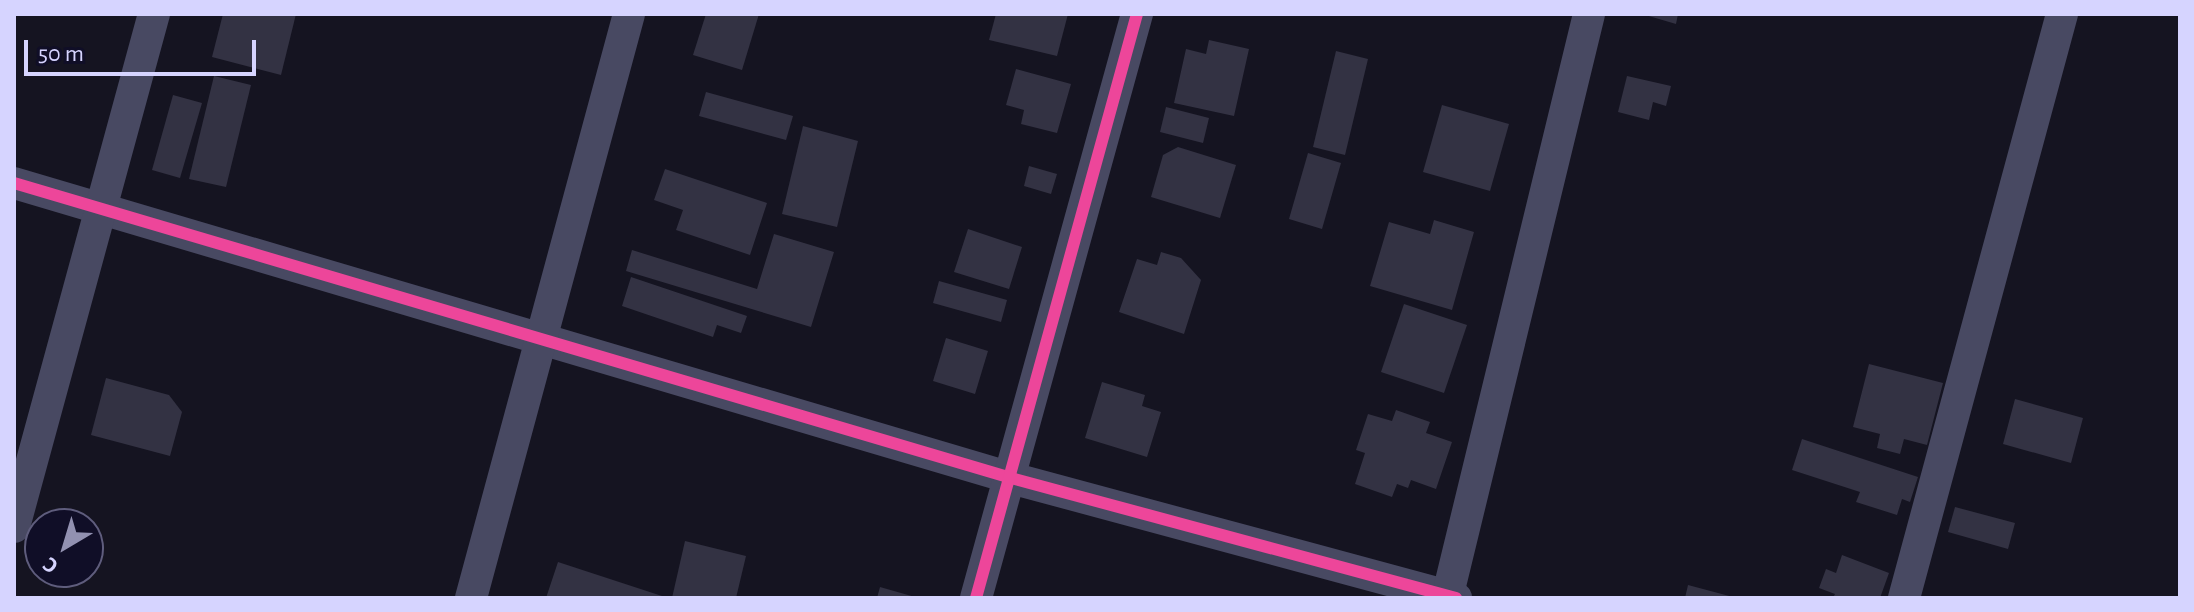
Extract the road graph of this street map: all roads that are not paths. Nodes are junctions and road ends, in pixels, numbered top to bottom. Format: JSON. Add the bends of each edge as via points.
{"nodes":[{"id":1,"x":154,"y":14,"type":"edge"},
{"id":2,"x":629,"y":14,"type":"edge"},
{"id":3,"x":1137,"y":14,"type":"edge"},
{"id":4,"x":1589,"y":14,"type":"edge"},
{"id":5,"x":2062,"y":14,"type":"edge"},
{"id":6,"x":14,"y":183,"type":"edge"},
{"id":7,"x":103,"y":211,"type":"junction"},
{"id":8,"x":542,"y":338,"type":"junction"},
{"id":9,"x":1011,"y":478,"type":"junction"},
{"id":10,"x":14,"y":527,"type":"edge"},
{"id":11,"x":1450,"y":597,"type":"edge"},
{"id":12,"x":471,"y":598,"type":"edge"},
{"id":13,"x":976,"y":598,"type":"edge"},
{"id":14,"x":1904,"y":598,"type":"edge"}],
"edges":[{"from":1,"to":7,"type":"street"},
{"from":2,"to":8,"type":"street"},
{"from":3,"to":9,"type":"street"},
{"from":4,"to":11,"type":"street"},
{"from":5,"to":14,"type":"street"},
{"from":6,"to":7,"type":"street"},
{"from":7,"to":8,"type":"street"},
{"from":7,"to":10,"type":"street"},
{"from":8,"to":9,"type":"street"},
{"from":8,"to":12,"type":"street"},
{"from":9,"to":11,"type":"street"},
{"from":9,"to":13,"type":"street"}]}
